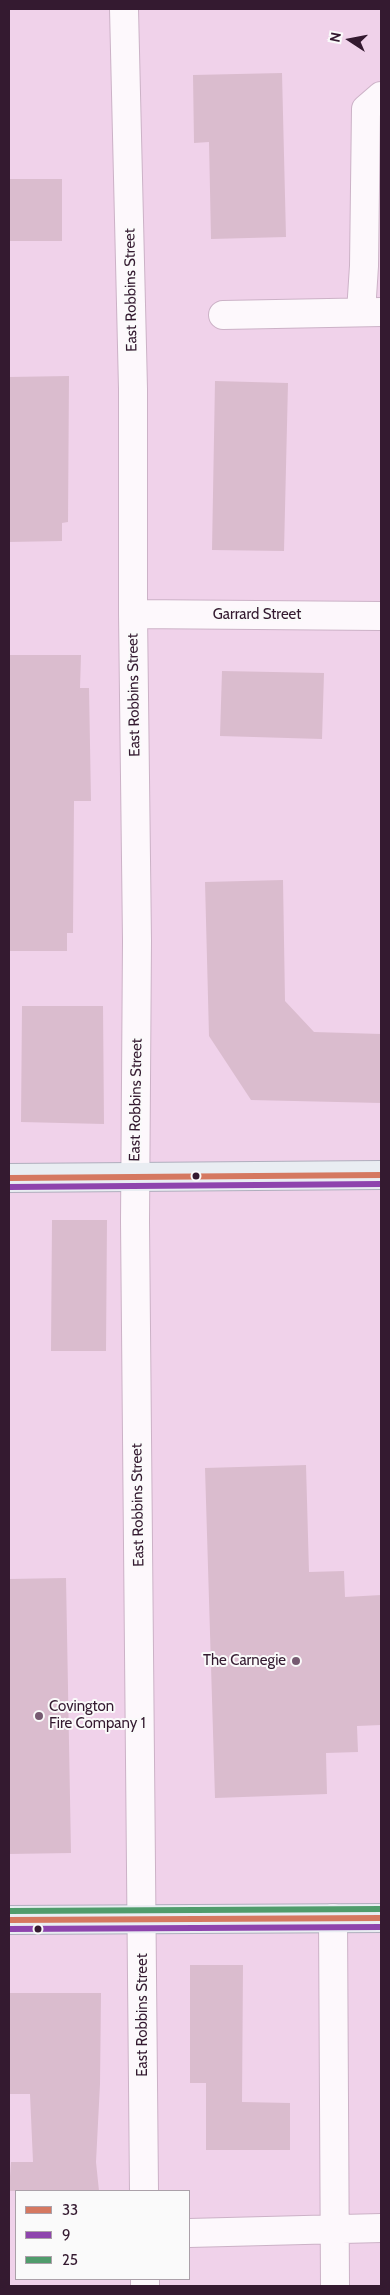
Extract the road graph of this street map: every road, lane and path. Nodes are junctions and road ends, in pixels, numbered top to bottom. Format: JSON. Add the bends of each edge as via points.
{"nodes":[{"id":1,"x":124,"y":9,"type":"edge"},
{"id":2,"x":381,"y":96,"type":"edge"},
{"id":3,"x":371,"y":312,"type":"edge"},
{"id":4,"x":223,"y":315,"type":"dead end"},
{"id":5,"x":133,"y":614,"type":"junction"},
{"id":6,"x":381,"y":616,"type":"edge"},
{"id":7,"x":381,"y":1175,"type":"edge"},
{"id":8,"x":135,"y":1176,"type":"junction"},
{"id":9,"x":9,"y":1178,"type":"edge"},
{"id":10,"x":333,"y":1918,"type":"junction"},
{"id":11,"x":381,"y":1918,"type":"edge"},
{"id":12,"x":9,"y":1920,"type":"edge"},
{"id":13,"x":142,"y":1920,"type":"junction"},
{"id":14,"x":144,"y":2190,"type":"edge"},
{"id":15,"x":381,"y":2228,"type":"edge"},
{"id":16,"x":335,"y":2230,"type":"junction"},
{"id":17,"x":190,"y":2233,"type":"edge"},
{"id":18,"x":335,"y":2286,"type":"edge"}],
"edges":[{"from":1,"to":5,"type":"street","name":"East Robbins Street","via":[[133,379]]},
{"from":2,"to":3,"type":"street","via":[[366,109],[364,266]]},
{"from":3,"to":4,"type":"street"},
{"from":5,"to":6,"type":"street","name":"Garrard Street"},
{"from":5,"to":8,"type":"street","name":"East Robbins Street","via":[[138,941]]},
{"from":7,"to":8,"type":"main road"},
{"from":8,"to":9,"type":"main road"},
{"from":8,"to":13,"type":"street","name":"East Robbins Street"},
{"from":10,"to":11,"type":"main road"},
{"from":10,"to":13,"type":"main road"},
{"from":10,"to":16,"type":"street"},
{"from":12,"to":13,"type":"main road"},
{"from":13,"to":14,"type":"street","name":"East Robbins Street"},
{"from":15,"to":16,"type":"street"},
{"from":16,"to":17,"type":"street"},
{"from":16,"to":18,"type":"street"}]}
